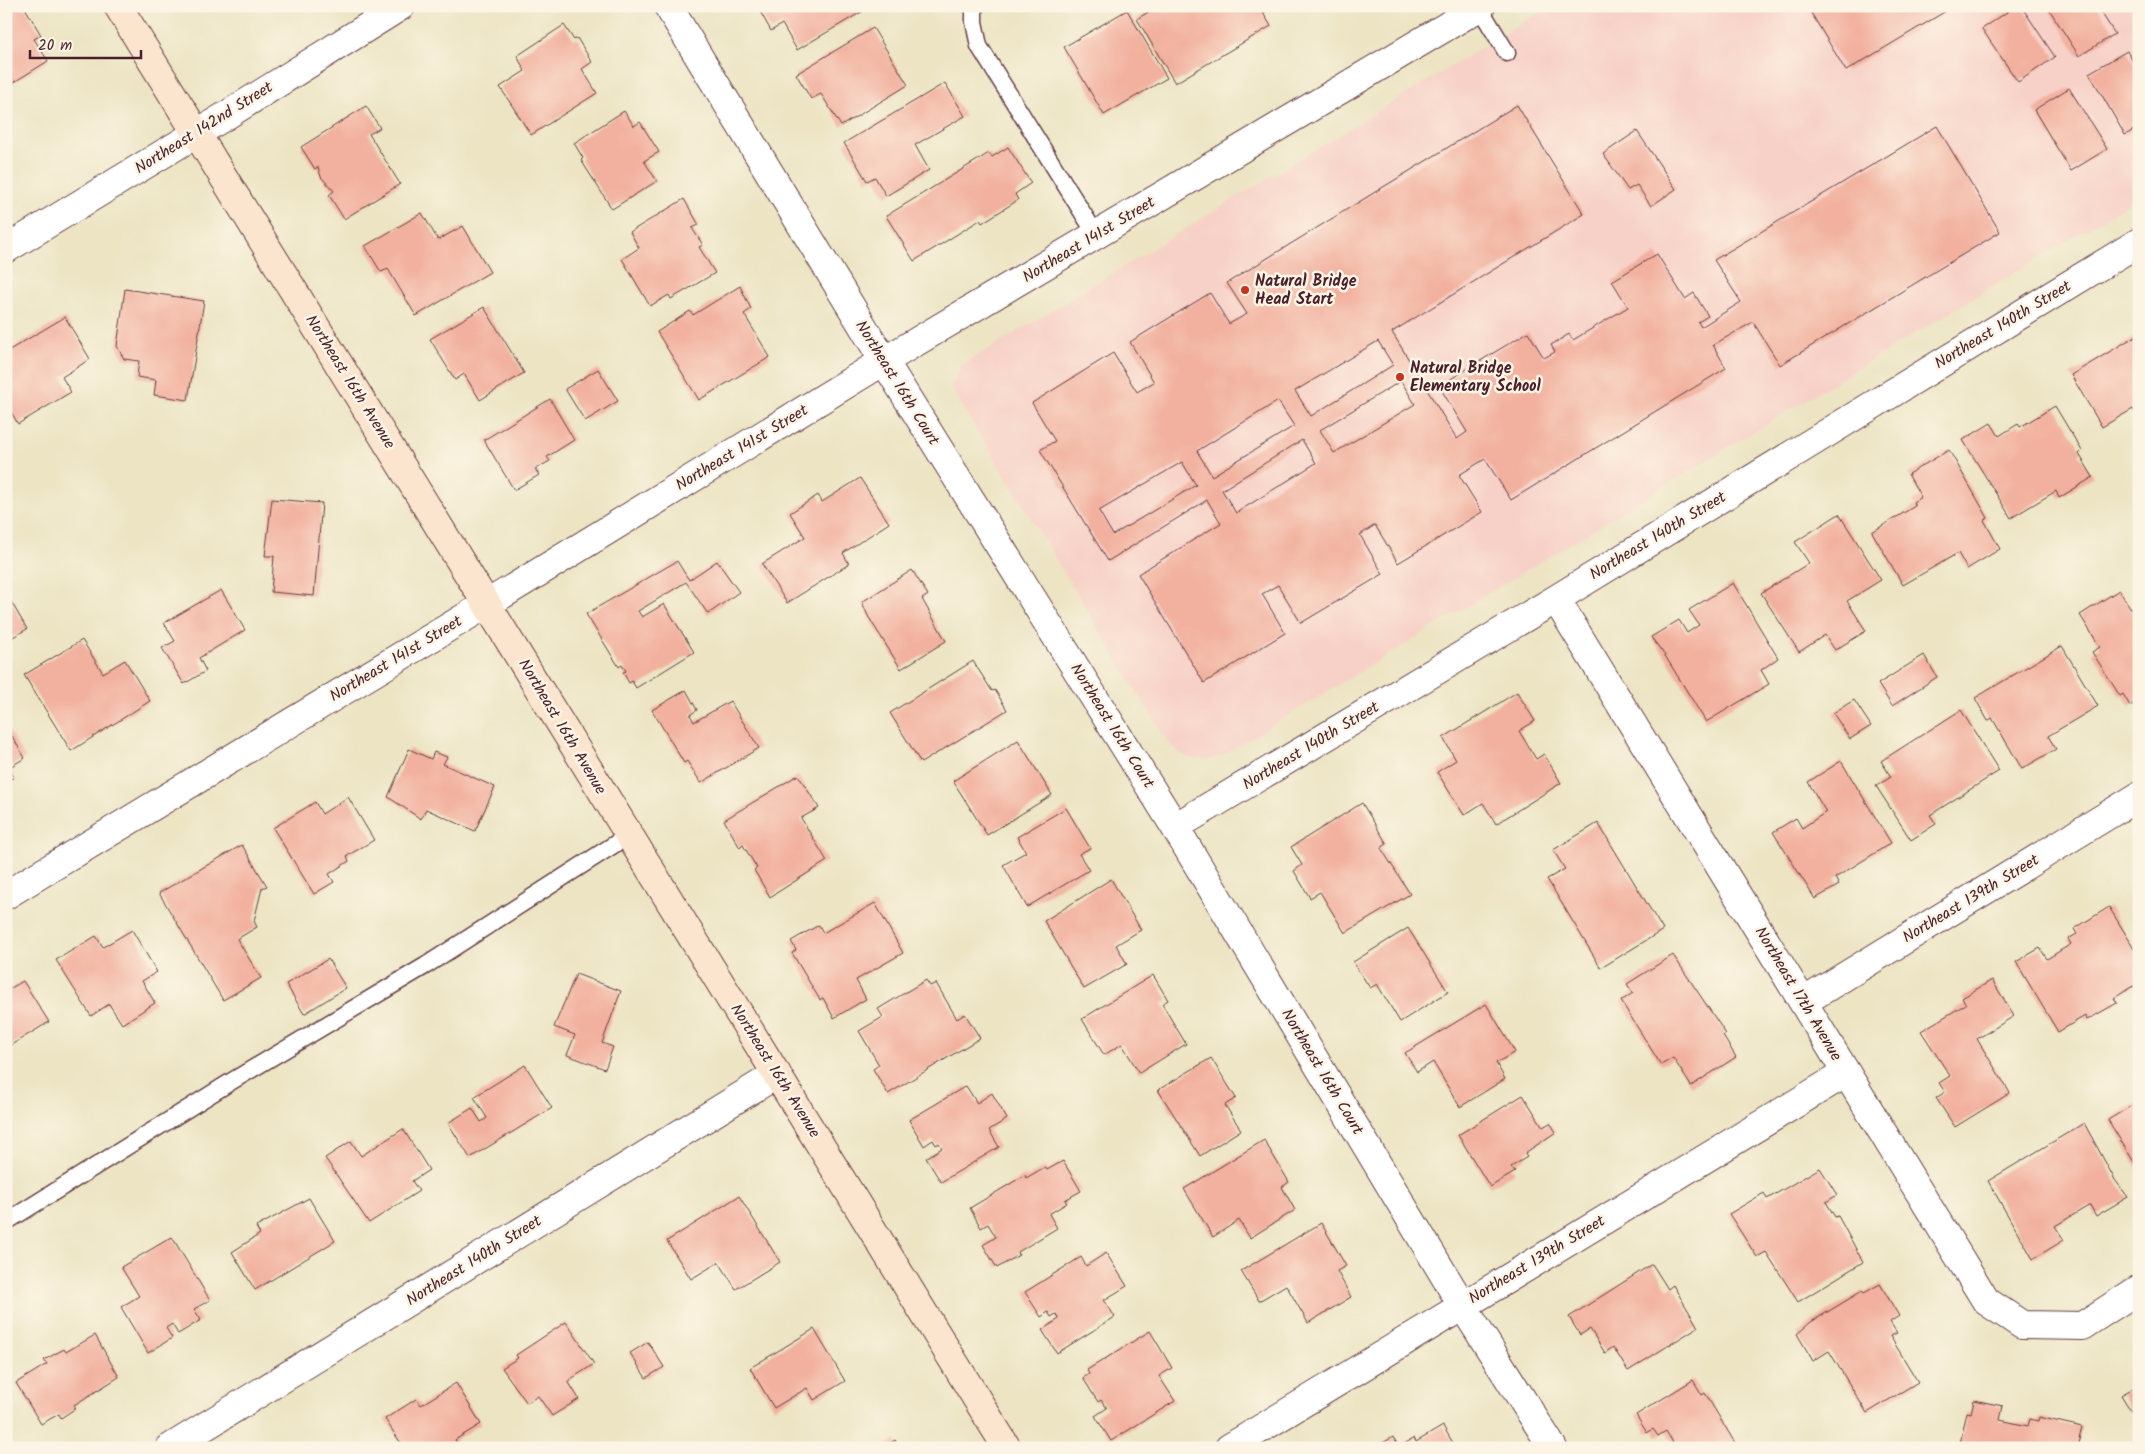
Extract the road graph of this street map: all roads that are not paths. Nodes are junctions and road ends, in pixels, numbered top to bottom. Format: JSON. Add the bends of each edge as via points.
{"nodes":[{"id":1,"x":118,"y":6,"type":"edge"},
{"id":2,"x":400,"y":6,"type":"edge"},
{"id":3,"x":668,"y":6,"type":"edge"},
{"id":4,"x":974,"y":6,"type":"edge"},
{"id":5,"x":1480,"y":7,"type":"edge"},
{"id":6,"x":1507,"y":53,"type":"dead end"},
{"id":7,"x":196,"y":133,"type":"junction"},
{"id":8,"x":1097,"y":236,"type":"junction"},
{"id":9,"x":2139,"y":242,"type":"edge"},
{"id":10,"x":6,"y":249,"type":"edge"},
{"id":11,"x":884,"y":361,"type":"junction"},
{"id":12,"x":1556,"y":599,"type":"junction"},
{"id":13,"x":487,"y":604,"type":"junction"},
{"id":14,"x":2139,"y":796,"type":"edge"},
{"id":15,"x":1175,"y":827,"type":"junction"},
{"id":16,"x":629,"y":835,"type":"junction"},
{"id":17,"x":6,"y":895,"type":"edge"},
{"id":18,"x":1802,"y":1002,"type":"junction"},
{"id":19,"x":1846,"y":1073,"type":"junction"},
{"id":20,"x":777,"y":1074,"type":"junction"},
{"id":21,"x":6,"y":1222,"type":"edge"},
{"id":22,"x":2139,"y":1289,"type":"edge"},
{"id":23,"x":1462,"y":1305,"type":"junction"},
{"id":24,"x":170,"y":1448,"type":"edge"},
{"id":25,"x":1007,"y":1448,"type":"edge"},
{"id":26,"x":1229,"y":1448,"type":"edge"},
{"id":27,"x":1553,"y":1448,"type":"edge"}],
"edges":[{"from":1,"to":7,"type":"street","name":"Northeast 16th Avenue"},
{"from":2,"to":7,"type":"street","name":"Northeast 142nd Street"},
{"from":3,"to":11,"type":"street","name":"Northeast 16th Court"},
{"from":4,"to":8,"type":"lane","via":[[979,46]]},
{"from":5,"to":6,"type":"lane"},
{"from":5,"to":8,"type":"street","name":"Northeast 141st Street"},
{"from":7,"to":10,"type":"street","name":"Northeast 142nd Street"},
{"from":7,"to":13,"type":"street","name":"Northeast 16th Avenue"},
{"from":8,"to":11,"type":"street","name":"Northeast 141st Street"},
{"from":9,"to":12,"type":"street","name":"Northeast 140th Street"},
{"from":11,"to":13,"type":"street","name":"Northeast 141st Street"},
{"from":11,"to":15,"type":"street","name":"Northeast 16th Court"},
{"from":12,"to":15,"type":"street","name":"Northeast 140th Street"},
{"from":12,"to":18,"type":"street","name":"Northeast 17th Avenue"},
{"from":13,"to":16,"type":"street","name":"Northeast 16th Avenue"},
{"from":13,"to":17,"type":"street","name":"Northeast 141st Street"},
{"from":14,"to":18,"type":"street","name":"Northeast 139th Street"},
{"from":15,"to":23,"type":"street","name":"Northeast 16th Court"},
{"from":16,"to":20,"type":"street","name":"Northeast 16th Avenue"},
{"from":16,"to":21,"type":"lane","via":[[426,966],[232,1080]]},
{"from":18,"to":19,"type":"street","name":"Northeast 17th Avenue"},
{"from":19,"to":22,"type":"street","name":"Northeast 17th Avenue","via":[[1986,1301],[2022,1325],[2082,1326]]},
{"from":19,"to":23,"type":"street","name":"Northeast 139th Street"},
{"from":20,"to":24,"type":"street","name":"Northeast 140th Street"},
{"from":20,"to":25,"type":"street","name":"Northeast 16th Avenue"},
{"from":23,"to":26,"type":"street","name":"Northeast 139th Street"},
{"from":23,"to":27,"type":"street","name":"Northeast 16th Court"}]}
